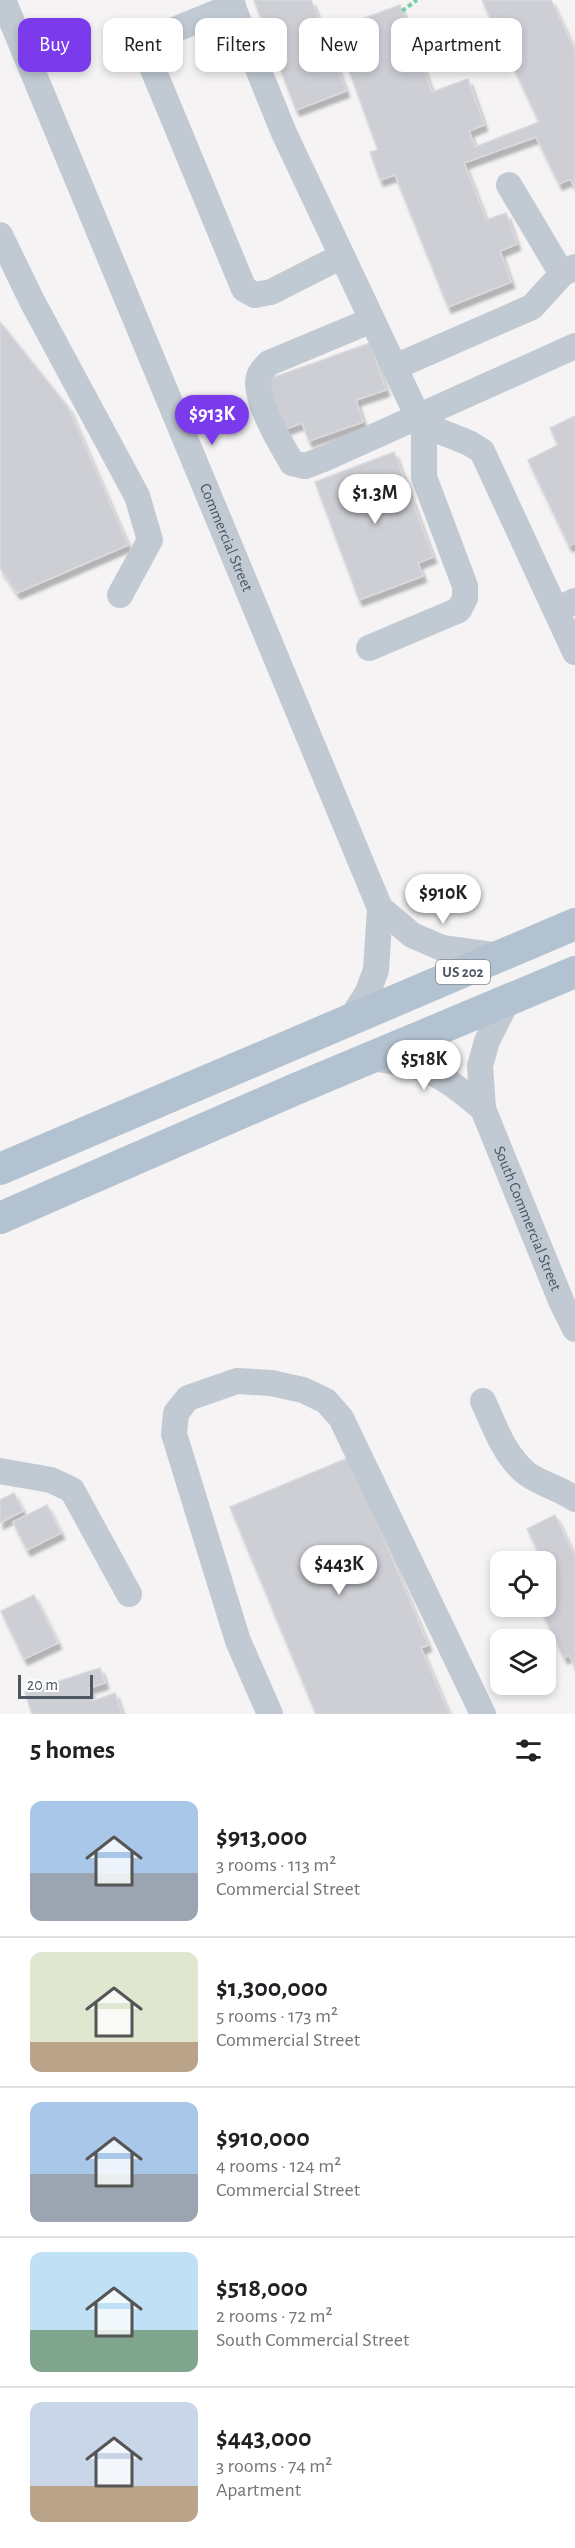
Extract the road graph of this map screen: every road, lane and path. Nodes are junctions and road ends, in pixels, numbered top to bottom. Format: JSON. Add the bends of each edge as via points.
{"nodes":[{"id":1,"x":2,"y":0,"type":"edge"},
{"id":2,"x":417,"y":0,"type":"edge"},
{"id":3,"x":232,"y":3,"type":"edge"},
{"id":4,"x":402,"y":11,"type":"dead end"},
{"id":5,"x":509,"y":185,"type":"dead end"},
{"id":6,"x":0,"y":235,"type":"edge"},
{"id":7,"x":342,"y":256,"type":"junction"},
{"id":8,"x":568,"y":271,"type":"edge"},
{"id":9,"x":372,"y":320,"type":"junction"},
{"id":10,"x":575,"y":346,"type":"edge"},
{"id":11,"x":395,"y":367,"type":"junction"},
{"id":12,"x":421,"y":421,"type":"junction"},
{"id":13,"x":120,"y":596,"type":"dead end"},
{"id":14,"x":565,"y":605,"type":"edge"},
{"id":15,"x":369,"y":648,"type":"dead end"},
{"id":16,"x":575,"y":652,"type":"edge"},
{"id":17,"x":380,"y":908,"type":"junction"},
{"id":18,"x":575,"y":924,"type":"edge"},
{"id":19,"x":500,"y":956,"type":"junction"},
{"id":20,"x":575,"y":972,"type":"edge"},
{"id":21,"x":575,"y":997,"type":"edge"},
{"id":22,"x":507,"y":1001,"type":"junction"},
{"id":23,"x":350,"y":1020,"type":"junction"},
{"id":24,"x":371,"y":1058,"type":"junction"},
{"id":25,"x":483,"y":1109,"type":"junction"},
{"id":26,"x":0,"y":1169,"type":"edge"},
{"id":27,"x":0,"y":1218,"type":"edge"},
{"id":28,"x":575,"y":1329,"type":"edge"},
{"id":29,"x":483,"y":1401,"type":"dead end"},
{"id":30,"x":0,"y":1471,"type":"edge"},
{"id":31,"x":575,"y":1499,"type":"edge"},
{"id":32,"x":129,"y":1594,"type":"dead end"},
{"id":33,"x":270,"y":1714,"type":"edge"},
{"id":34,"x":483,"y":1714,"type":"edge"}],
"edges":[{"from":1,"to":17,"type":"street","name":"Commercial Street"},
{"from":2,"to":4,"type":"path"},
{"from":3,"to":7,"type":"street","via":[[284,134]]},
{"from":3,"to":7,"type":"street","via":[[154,38],[145,50],[244,289],[255,295],[271,292]]},
{"from":5,"to":8,"type":"street"},
{"from":6,"to":13,"type":"street","via":[[137,496],[150,540]]},
{"from":7,"to":9,"type":"street"},
{"from":8,"to":11,"type":"street","via":[[532,307]]},
{"from":9,"to":11,"type":"street"},
{"from":9,"to":12,"type":"street","via":[[269,363],[261,370],[258,384],[271,426],[292,464],[305,466]]},
{"from":10,"to":12,"type":"street"},
{"from":11,"to":12,"type":"street"},
{"from":12,"to":14,"type":"street","via":[[482,452]]},
{"from":12,"to":15,"type":"street","via":[[424,477],[465,586],[465,598],[459,610]]},
{"from":14,"to":16,"type":"street"},
{"from":17,"to":19,"type":"street","name":"Commercial Street","via":[[412,935],[442,948]]},
{"from":17,"to":23,"type":"street","name":"Commercial Street","via":[[376,970],[368,992]]},
{"from":18,"to":19,"type":"main road","number":"US 202"},
{"from":19,"to":23,"type":"main road","number":"US 202"},
{"from":20,"to":22,"type":"main road","number":"US 202"},
{"from":21,"to":22,"type":"main road"},
{"from":22,"to":24,"type":"main road","number":"US 202"},
{"from":22,"to":25,"type":"street","name":"South Commercial Street","via":[[487,1041],[480,1066]]},
{"from":23,"to":26,"type":"main road","number":"US 202"},
{"from":24,"to":25,"type":"street","name":"South Commercial Street","via":[[432,1071]]},
{"from":24,"to":27,"type":"main road","number":"US 202"},
{"from":25,"to":28,"type":"street","name":"South Commercial Street"},
{"from":29,"to":31,"type":"street","via":[[502,1443],[526,1472]]},
{"from":30,"to":32,"type":"street","via":[[51,1480],[72,1490]]},
{"from":33,"to":34,"type":"street","via":[[238,1641],[174,1434],[176,1413],[188,1398],[237,1381],[303,1390],[326,1401],[341,1418]]}]}
